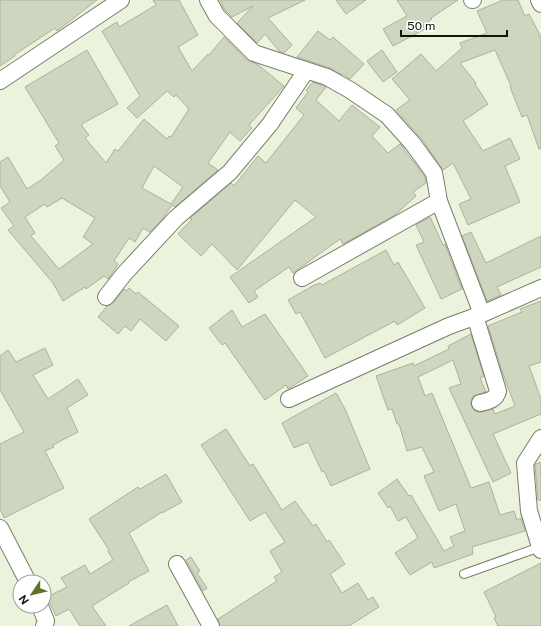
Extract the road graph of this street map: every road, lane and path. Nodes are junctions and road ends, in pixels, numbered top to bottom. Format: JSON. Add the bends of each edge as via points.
{"nodes":[{"id":1,"x":121,"y":0,"type":"edge"},
{"id":2,"x":208,"y":0,"type":"edge"},
{"id":3,"x":539,"y":0,"type":"edge"},
{"id":4,"x":541,"y":4,"type":"edge"},
{"id":5,"x":306,"y":71,"type":"junction"},
{"id":6,"x":0,"y":80,"type":"edge"},
{"id":7,"x":439,"y":201,"type":"junction"},
{"id":8,"x":302,"y":278,"type":"dead end"},
{"id":9,"x":541,"y":288,"type":"edge"},
{"id":10,"x":106,"y":297,"type":"dead end"},
{"id":11,"x":478,"y":315,"type":"junction"},
{"id":12,"x":289,"y":399,"type":"dead end"},
{"id":13,"x":480,"y":403,"type":"dead end"},
{"id":14,"x":541,"y":438,"type":"edge"},
{"id":15,"x":0,"y":528,"type":"edge"},
{"id":16,"x":541,"y":549,"type":"edge"},
{"id":17,"x":177,"y":564,"type":"dead end"},
{"id":18,"x":24,"y":574,"type":"edge"},
{"id":19,"x":464,"y":574,"type":"dead end"},
{"id":20,"x":43,"y":614,"type":"edge"},
{"id":21,"x":44,"y":626,"type":"edge"},
{"id":22,"x":211,"y":626,"type":"edge"}],
"edges":[{"from":1,"to":6,"type":"street"},
{"from":2,"to":5,"type":"street","via":[[217,16],[254,53]]},
{"from":3,"to":4,"type":"street"},
{"from":5,"to":7,"type":"street","via":[[327,77],[387,115],[434,173]]},
{"from":5,"to":10,"type":"street","via":[[270,124],[230,172],[176,218]]},
{"from":7,"to":8,"type":"street"},
{"from":7,"to":11,"type":"street"},
{"from":9,"to":11,"type":"street"},
{"from":11,"to":12,"type":"street"},
{"from":11,"to":13,"type":"street","via":[[498,391],[493,399]]},
{"from":14,"to":16,"type":"street","via":[[525,463],[529,511]]},
{"from":15,"to":18,"type":"street"},
{"from":16,"to":19,"type":"lane"},
{"from":17,"to":22,"type":"street"},
{"from":20,"to":21,"type":"street","via":[[46,621]]}]}
